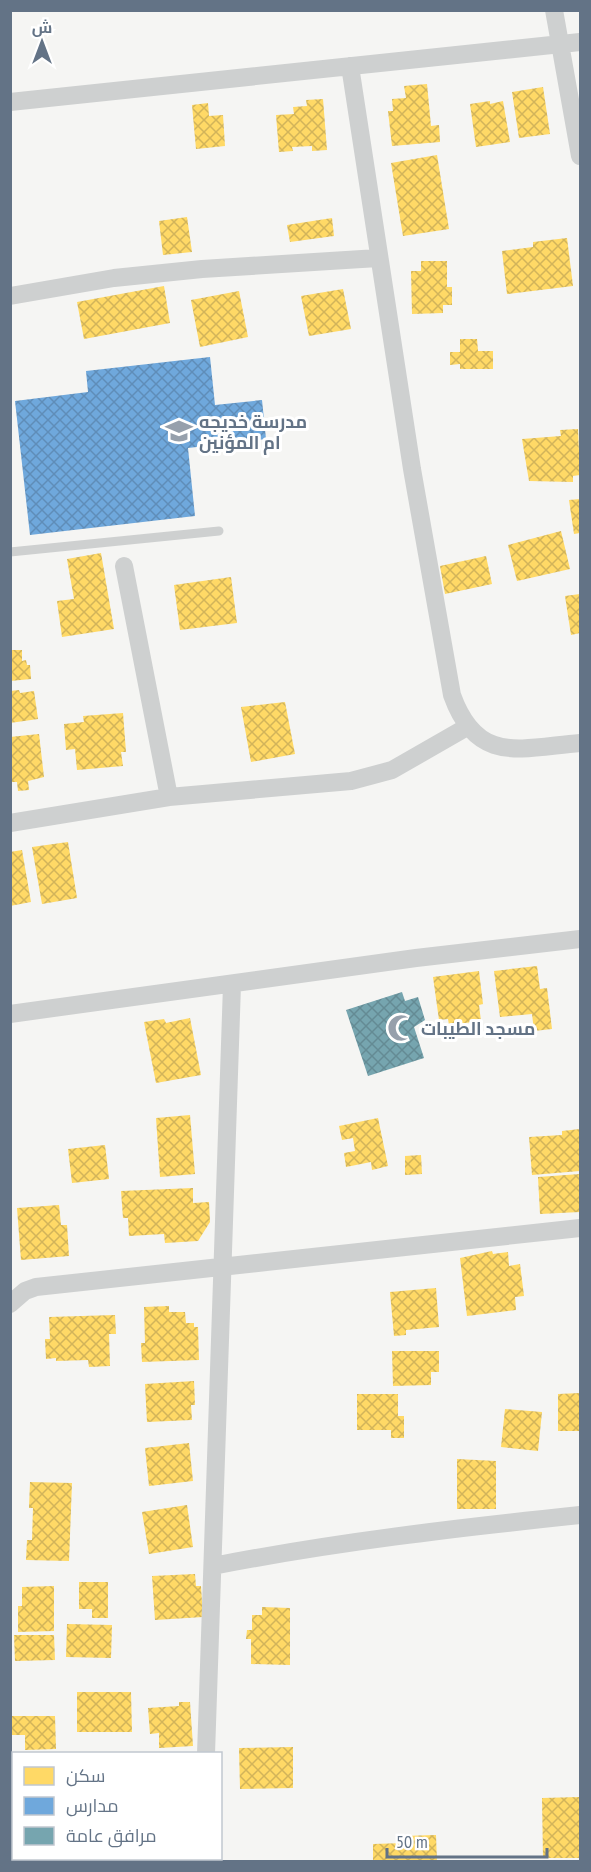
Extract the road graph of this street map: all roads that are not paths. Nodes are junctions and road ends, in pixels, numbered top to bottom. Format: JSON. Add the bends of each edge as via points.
{"nodes":[{"id":1,"x":554,"y":10,"type":"edge"},
{"id":2,"x":580,"y":42,"type":"edge"},
{"id":3,"x":560,"y":45,"type":"junction"},
{"id":4,"x":350,"y":66,"type":"junction"},
{"id":5,"x":10,"y":102,"type":"edge"},
{"id":6,"x":580,"y":156,"type":"edge"},
{"id":7,"x":378,"y":258,"type":"junction"},
{"id":8,"x":10,"y":297,"type":"edge"},
{"id":9,"x":219,"y":531,"type":"dead end"},
{"id":10,"x":10,"y":552,"type":"edge"},
{"id":11,"x":124,"y":566,"type":"dead end"},
{"id":12,"x":467,"y":727,"type":"junction"},
{"id":13,"x":580,"y":743,"type":"edge"},
{"id":14,"x":170,"y":797,"type":"junction"},
{"id":15,"x":10,"y":823,"type":"edge"},
{"id":16,"x":580,"y":939,"type":"edge"},
{"id":17,"x":232,"y":985,"type":"junction"},
{"id":18,"x":10,"y":1014,"type":"edge"},
{"id":19,"x":580,"y":1228,"type":"edge"},
{"id":20,"x":221,"y":1268,"type":"junction"},
{"id":21,"x":10,"y":1304,"type":"edge"},
{"id":22,"x":580,"y":1515,"type":"edge"},
{"id":23,"x":213,"y":1566,"type":"junction"},
{"id":24,"x":206,"y":1752,"type":"edge"}],
"edges":[{"from":1,"to":3,"type":"street"},
{"from":2,"to":3,"type":"street"},
{"from":3,"to":4,"type":"street"},
{"from":3,"to":6,"type":"street"},
{"from":4,"to":5,"type":"street"},
{"from":4,"to":7,"type":"street"},
{"from":7,"to":8,"type":"street","via":[[202,268],[114,278]]},
{"from":7,"to":12,"type":"street","via":[[452,695]]},
{"from":9,"to":10,"type":"lane"},
{"from":11,"to":14,"type":"street"},
{"from":12,"to":13,"type":"street","via":[[480,740],[496,747]]},
{"from":12,"to":14,"type":"street","via":[[392,770],[351,781]]},
{"from":14,"to":15,"type":"street"},
{"from":16,"to":17,"type":"street"},
{"from":17,"to":18,"type":"street"},
{"from":17,"to":20,"type":"street"},
{"from":19,"to":20,"type":"street"},
{"from":20,"to":21,"type":"street","via":[[36,1287]]},
{"from":20,"to":23,"type":"street"},
{"from":22,"to":23,"type":"street","via":[[405,1534]]},
{"from":23,"to":24,"type":"street"}]}
